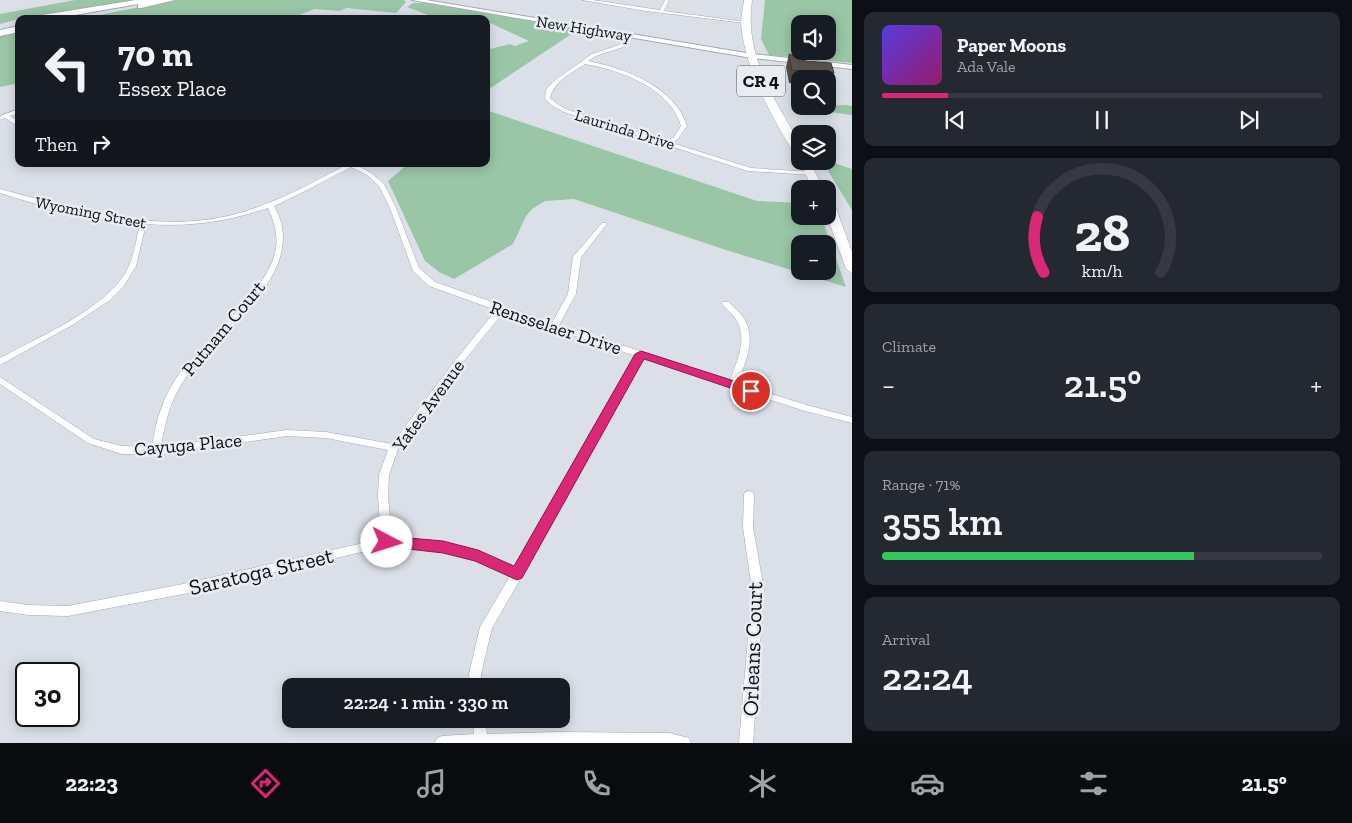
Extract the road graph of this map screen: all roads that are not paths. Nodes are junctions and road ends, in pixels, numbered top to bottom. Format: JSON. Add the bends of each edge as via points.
{"nodes":[{"id":1,"x":150,"y":0,"type":"edge"},
{"id":2,"x":171,"y":0,"type":"edge"},
{"id":3,"x":415,"y":0,"type":"edge"},
{"id":4,"x":584,"y":0,"type":"edge"},
{"id":5,"x":667,"y":0,"type":"edge"},
{"id":6,"x":748,"y":0,"type":"edge"},
{"id":7,"x":661,"y":12,"type":"junction"},
{"id":8,"x":60,"y":15,"type":"edge"},
{"id":9,"x":93,"y":15,"type":"edge"},
{"id":10,"x":745,"y":22,"type":"junction"},
{"id":11,"x":15,"y":23,"type":"edge"},
{"id":12,"x":0,"y":25,"type":"edge"},
{"id":13,"x":15,"y":30,"type":"edge"},
{"id":14,"x":0,"y":33,"type":"edge"},
{"id":15,"x":631,"y":36,"type":"junction"},
{"id":16,"x":752,"y":56,"type":"junction"},
{"id":17,"x":584,"y":62,"type":"junction"},
{"id":18,"x":852,"y":67,"type":"edge"},
{"id":19,"x":15,"y":113,"type":"edge"},
{"id":20,"x":3,"y":117,"type":"edge"},
{"id":21,"x":15,"y":123,"type":"edge"},
{"id":22,"x":791,"y":138,"type":"edge"},
{"id":23,"x":668,"y":142,"type":"junction"},
{"id":24,"x":345,"y":167,"type":"edge"},
{"id":25,"x":356,"y":167,"type":"edge"},
{"id":26,"x":809,"y":170,"type":"edge"},
{"id":27,"x":811,"y":174,"type":"junction"},
{"id":28,"x":814,"y":180,"type":"edge"},
{"id":29,"x":0,"y":191,"type":"edge"},
{"id":30,"x":270,"y":205,"type":"junction"},
{"id":31,"x":143,"y":224,"type":"junction"},
{"id":32,"x":604,"y":224,"type":"dead end"},
{"id":33,"x":836,"y":225,"type":"edge"},
{"id":34,"x":852,"y":269,"type":"edge"},
{"id":35,"x":726,"y":304,"type":"dead end"},
{"id":36,"x":502,"y":309,"type":"junction"},
{"id":37,"x":554,"y":326,"type":"junction"},
{"id":38,"x":641,"y":354,"type":"junction"},
{"id":39,"x":0,"y":362,"type":"edge"},
{"id":40,"x":0,"y":380,"type":"edge"},
{"id":41,"x":732,"y":385,"type":"junction"},
{"id":42,"x":852,"y":420,"type":"edge"},
{"id":43,"x":394,"y":448,"type":"junction"},
{"id":44,"x":156,"y":450,"type":"junction"},
{"id":45,"x":749,"y":495,"type":"dead end"},
{"id":46,"x":387,"y":542,"type":"junction"},
{"id":47,"x":517,"y":574,"type":"junction"},
{"id":48,"x":0,"y":606,"type":"edge"},
{"id":49,"x":475,"y":678,"type":"edge"},
{"id":50,"x":480,"y":728,"type":"edge"},
{"id":51,"x":481,"y":740,"type":"junction"},
{"id":52,"x":591,"y":741,"type":"edge"},
{"id":53,"x":442,"y":743,"type":"edge"},
{"id":54,"x":684,"y":743,"type":"edge"},
{"id":55,"x":746,"y":743,"type":"edge"}],
"edges":[{"from":1,"to":8,"type":"highway"},
{"from":2,"to":9,"type":"highway"},
{"from":3,"to":15,"type":"street","name":"New Highway"},
{"from":4,"to":7,"type":"street"},
{"from":5,"to":7,"type":"street"},
{"from":6,"to":10,"type":"main road","number":"CR 4"},
{"from":7,"to":10,"type":"street"},
{"from":10,"to":16,"type":"main road","number":"CR 4"},
{"from":11,"to":12,"type":"highway"},
{"from":13,"to":14,"type":"highway"},
{"from":15,"to":16,"type":"street","name":"New Highway"},
{"from":15,"to":17,"type":"street","name":"Laurinda Drive","via":[[621,46],[594,54]]},
{"from":16,"to":18,"type":"street","name":"New Highway"},
{"from":16,"to":22,"type":"main road","number":"CR 4","via":[[774,109]]},
{"from":17,"to":23,"type":"street","via":[[634,76],[678,109],[684,126],[676,138]]},
{"from":17,"to":23,"type":"street","name":"Laurinda Drive","via":[[549,90],[547,98],[566,111]]},
{"from":19,"to":20,"type":"street"},
{"from":20,"to":21,"type":"street"},
{"from":23,"to":27,"type":"street","name":"Laurinda Drive","via":[[750,170]]},
{"from":24,"to":30,"type":"street","name":"Wyoming Street"},
{"from":25,"to":36,"type":"street","name":"Rensselaer Drive","via":[[382,185],[416,269],[432,284]]},
{"from":26,"to":27,"type":"main road"},
{"from":27,"to":28,"type":"main road"},
{"from":29,"to":31,"type":"street","name":"Wyoming Street","via":[[73,212]]},
{"from":30,"to":31,"type":"street","name":"Wyoming Street","via":[[202,223]]},
{"from":30,"to":44,"type":"street","name":"Putnam Court","via":[[279,228],[279,248],[274,263],[258,293],[192,362],[172,391],[161,419]]},
{"from":31,"to":39,"type":"street","via":[[136,258],[129,274],[116,290],[97,306]]},
{"from":32,"to":37,"type":"street","via":[[577,257],[572,294]]},
{"from":33,"to":34,"type":"main road"},
{"from":35,"to":41,"type":"street","via":[[740,319],[745,332],[746,348]]},
{"from":36,"to":37,"type":"street","name":"Rensselaer Drive"},
{"from":36,"to":43,"type":"street","name":"Yates Avenue","via":[[456,364]]},
{"from":37,"to":38,"type":"street","name":"Rensselaer Drive"},
{"from":38,"to":41,"type":"street","name":"Rensselaer Drive"},
{"from":38,"to":47,"type":"street"},
{"from":40,"to":44,"type":"street","name":"Cayuga Place","via":[[91,441],[122,450]]},
{"from":41,"to":42,"type":"street","name":"Rensselaer Drive"},
{"from":43,"to":44,"type":"street","name":"Cayuga Place","via":[[326,435],[287,433]]},
{"from":43,"to":46,"type":"street","name":"Yates Avenue","via":[[384,475]]},
{"from":45,"to":55,"type":"street","name":"Orleans Court","via":[[748,527],[758,590]]},
{"from":46,"to":47,"type":"street","name":"Saratoga Street","via":[[443,547],[478,556]]},
{"from":46,"to":48,"type":"street","name":"Saratoga Street","via":[[183,589],[68,610]]},
{"from":47,"to":49,"type":"street","via":[[486,627]]},
{"from":50,"to":51,"type":"street"},
{"from":51,"to":52,"type":"street"},
{"from":51,"to":53,"type":"street"},
{"from":52,"to":54,"type":"street","via":[[669,740]]}]}
